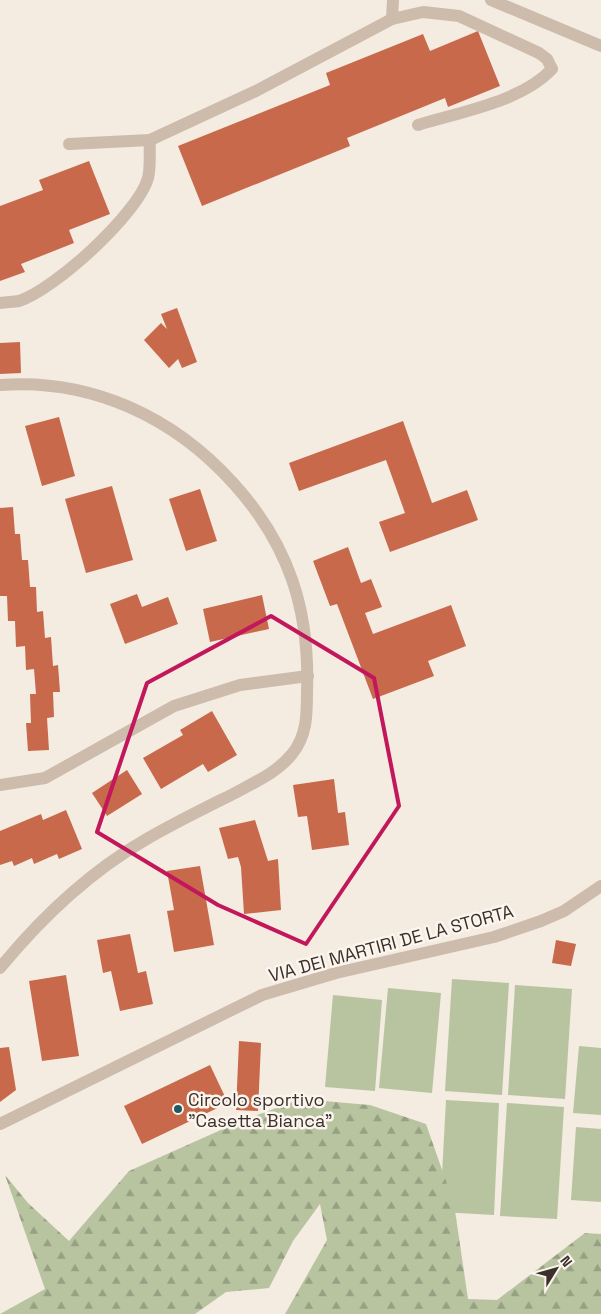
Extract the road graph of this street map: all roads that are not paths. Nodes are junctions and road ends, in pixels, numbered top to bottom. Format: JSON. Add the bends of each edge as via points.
{"nodes":[{"id":1,"x":392,"y":0,"type":"edge"},
{"id":2,"x":491,"y":0,"type":"edge"},
{"id":3,"x":392,"y":19,"type":"junction"},
{"id":4,"x":601,"y":46,"type":"edge"},
{"id":5,"x":418,"y":125,"type":"dead end"},
{"id":6,"x":150,"y":140,"type":"junction"},
{"id":7,"x":69,"y":144,"type":"dead end"},
{"id":8,"x":0,"y":303,"type":"edge"},
{"id":9,"x":0,"y":385,"type":"edge"},
{"id":10,"x":308,"y":676,"type":"junction"},
{"id":11,"x":0,"y":785,"type":"edge"},
{"id":12,"x":601,"y":886,"type":"edge"},
{"id":13,"x":0,"y":968,"type":"edge"},
{"id":14,"x":0,"y":1124,"type":"edge"}],
"edges":[{"from":1,"to":3,"type":"street"},
{"from":2,"to":4,"type":"street"},
{"from":3,"to":5,"type":"street","via":[[423,12],[459,16],[538,53],[547,59],[552,69],[543,79],[513,95]]},
{"from":3,"to":6,"type":"street","via":[[256,91]]},
{"from":6,"to":7,"type":"street"},
{"from":6,"to":8,"type":"street","via":[[148,178],[136,201],[99,244],[63,274],[27,296]]},
{"from":9,"to":10,"type":"street","via":[[52,384],[112,399],[162,423],[208,458],[253,507],[287,562],[302,607]]},
{"from":10,"to":11,"type":"street","via":[[240,685],[183,703],[146,720],[46,778]]},
{"from":10,"to":13,"type":"street","via":[[305,727],[299,744],[287,760],[248,786],[118,857],[45,917]]},
{"from":12,"to":14,"type":"street","name":"VIA DEI MARTIRI DE LA STORTA","via":[[556,914],[494,937],[336,973],[262,995]]}]}
